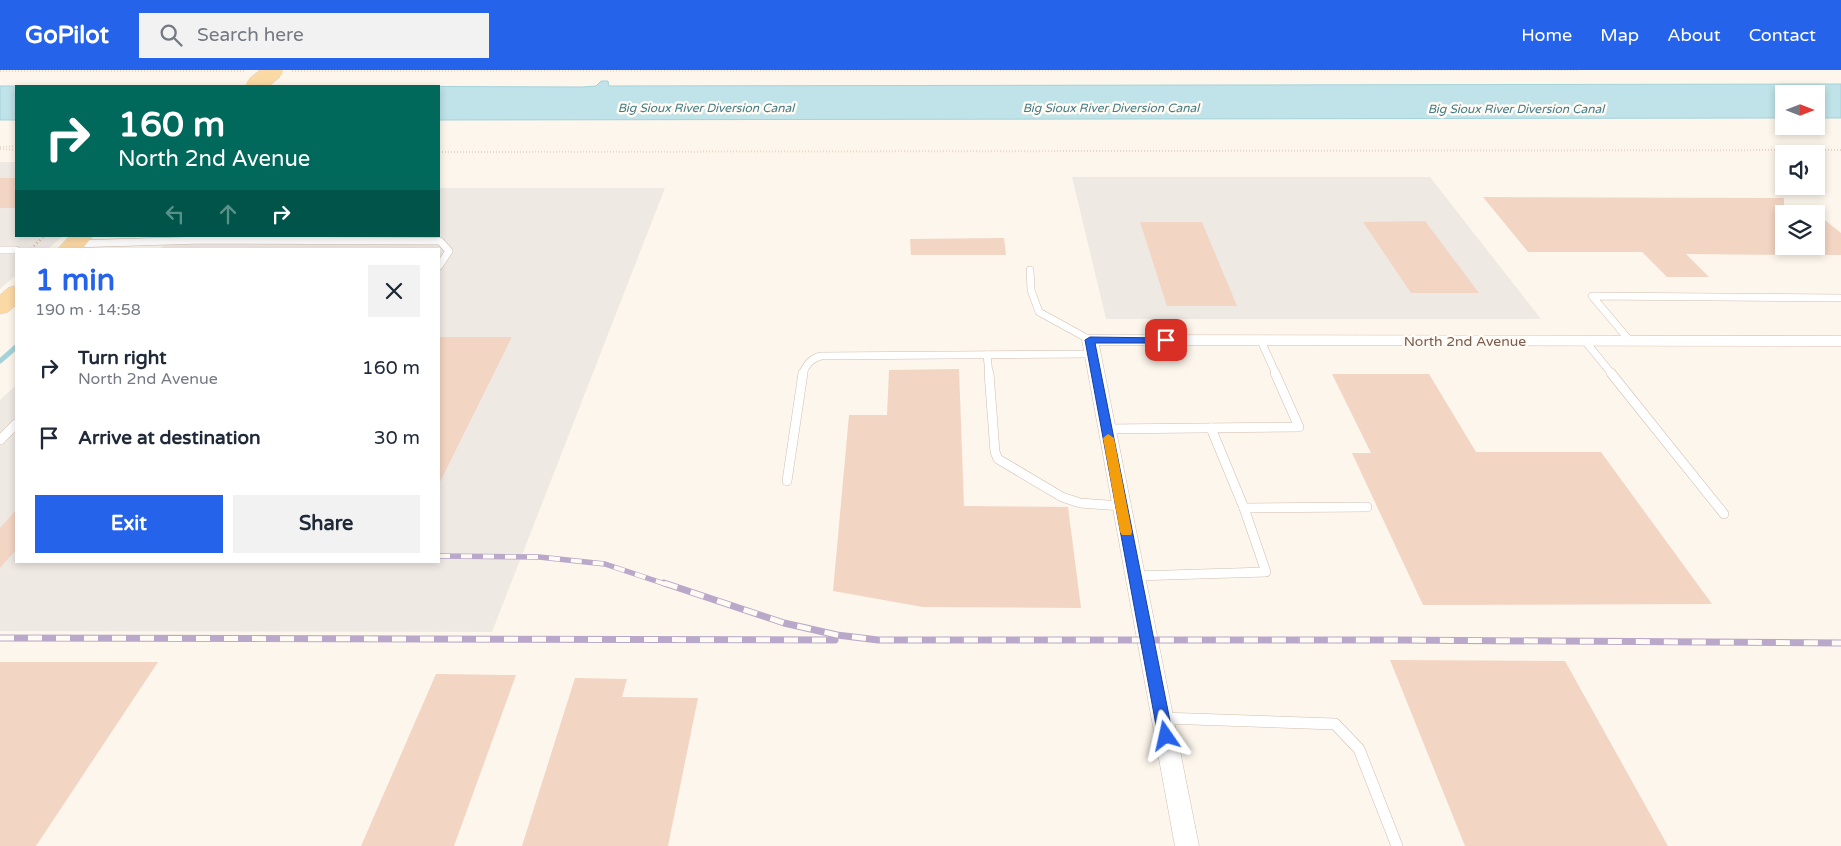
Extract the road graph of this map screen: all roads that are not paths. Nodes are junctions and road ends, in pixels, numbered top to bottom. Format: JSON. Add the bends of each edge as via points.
{"nodes":[{"id":1,"x":281,"y":70,"type":"edge"},
{"id":2,"x":252,"y":79,"type":"edge"},
{"id":3,"x":202,"y":240,"type":"junction"},
{"id":4,"x":75,"y":243,"type":"edge"},
{"id":5,"x":194,"y":248,"type":"edge"},
{"id":6,"x":0,"y":250,"type":"edge"},
{"id":7,"x":15,"y":250,"type":"edge"},
{"id":8,"x":440,"y":264,"type":"edge"},
{"id":9,"x":1030,"y":270,"type":"dead end"},
{"id":10,"x":15,"y":294,"type":"edge"},
{"id":11,"x":1841,"y":299,"type":"edge"},
{"id":12,"x":0,"y":307,"type":"edge"},
{"id":13,"x":1262,"y":340,"type":"junction"},
{"id":14,"x":1585,"y":341,"type":"junction"},
{"id":15,"x":1630,"y":341,"type":"junction"},
{"id":16,"x":1841,"y":341,"type":"edge"},
{"id":17,"x":1091,"y":347,"type":"junction"},
{"id":18,"x":987,"y":355,"type":"junction"},
{"id":19,"x":15,"y":425,"type":"edge"},
{"id":20,"x":1211,"y":428,"type":"junction"},
{"id":21,"x":1107,"y":429,"type":"junction"},
{"id":22,"x":0,"y":440,"type":"edge"},
{"id":23,"x":786,"y":482,"type":"dead end"},
{"id":24,"x":1121,"y":506,"type":"junction"},
{"id":25,"x":1367,"y":507,"type":"dead end"},
{"id":26,"x":1244,"y":508,"type":"junction"},
{"id":27,"x":1724,"y":514,"type":"dead end"},
{"id":28,"x":1135,"y":576,"type":"junction"},
{"id":29,"x":1162,"y":718,"type":"junction"},
{"id":30,"x":1187,"y":846,"type":"edge"},
{"id":31,"x":1396,"y":846,"type":"edge"}],
"edges":[{"from":1,"to":2,"type":"main road","bridge":true},
{"from":3,"to":4,"type":"lane"},
{"from":3,"to":5,"type":"lane"},
{"from":3,"to":8,"type":"lane","via":[[440,241],[449,251]]},
{"from":6,"to":7,"type":"lane"},
{"from":9,"to":17,"type":"lane","via":[[1031,290],[1039,312]]},
{"from":10,"to":12,"type":"main road"},
{"from":11,"to":15,"type":"lane","via":[[1592,296]]},
{"from":13,"to":14,"type":"street","name":"North 2nd Avenue"},
{"from":13,"to":17,"type":"street","name":"North 2nd Avenue"},
{"from":13,"to":20,"type":"lane","via":[[1299,426]]},
{"from":14,"to":15,"type":"street","name":"North 2nd Avenue"},
{"from":14,"to":27,"type":"lane"},
{"from":15,"to":16,"type":"street","name":"North 2nd Avenue"},
{"from":17,"to":18,"type":"lane"},
{"from":17,"to":21,"type":"street"},
{"from":18,"to":23,"type":"lane","via":[[813,358],[804,369]]},
{"from":18,"to":24,"type":"lane","via":[[998,459],[1062,497],[1080,503]]},
{"from":19,"to":22,"type":"lane"},
{"from":20,"to":21,"type":"lane"},
{"from":20,"to":26,"type":"lane"},
{"from":21,"to":24,"type":"street"},
{"from":24,"to":28,"type":"street"},
{"from":25,"to":26,"type":"lane"},
{"from":26,"to":28,"type":"lane","via":[[1266,572]]},
{"from":28,"to":29,"type":"street"},
{"from":29,"to":30,"type":"street"},
{"from":29,"to":31,"type":"lane","via":[[1335,724],[1358,749]]}]}
